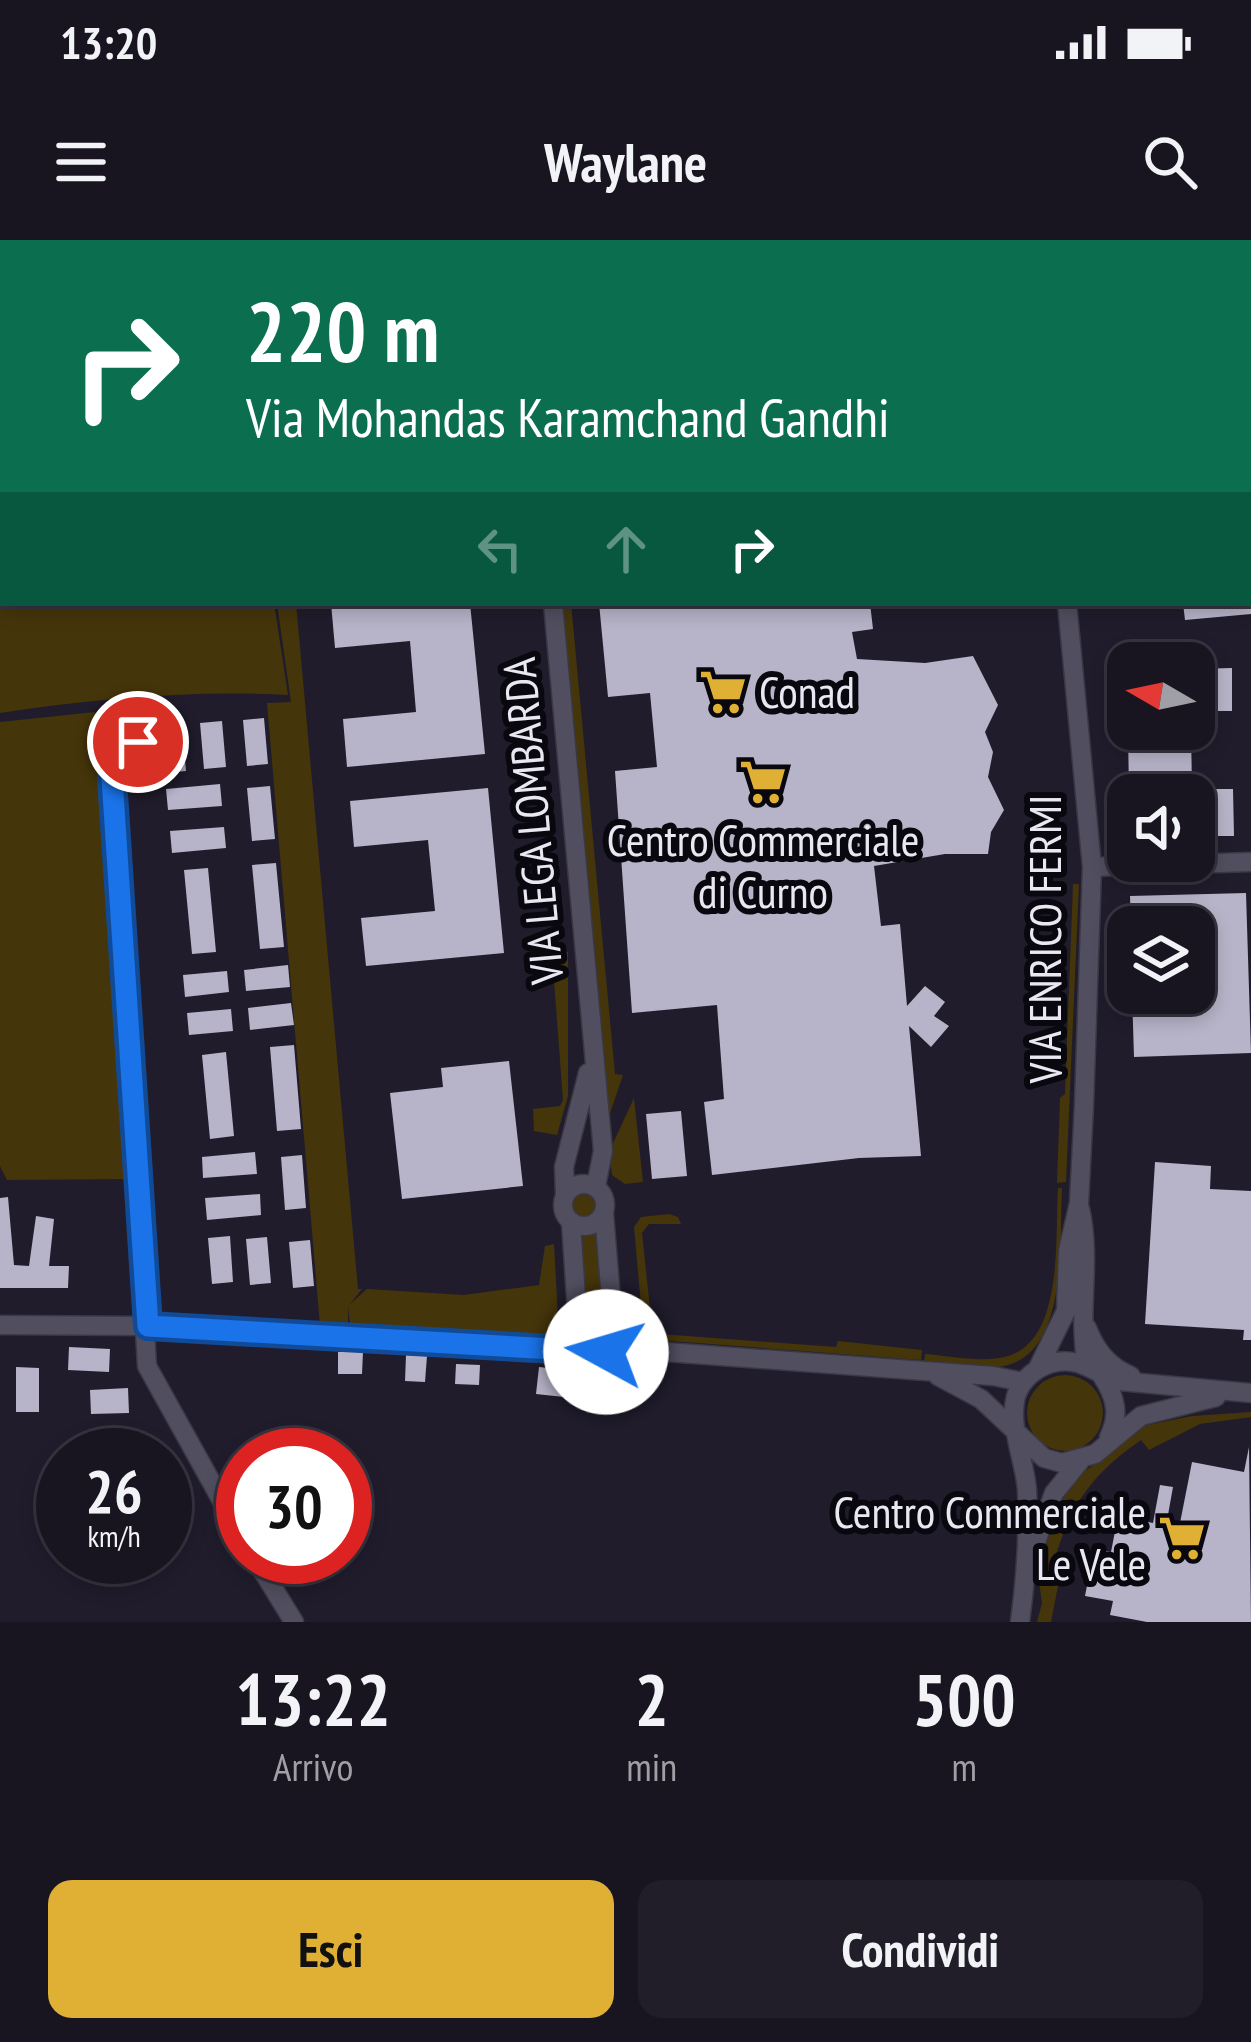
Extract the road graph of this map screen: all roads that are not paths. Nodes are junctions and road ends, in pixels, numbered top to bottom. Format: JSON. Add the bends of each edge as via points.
{"nodes":[{"id":1,"x":553,"y":606,"type":"edge"},
{"id":2,"x":1067,"y":606,"type":"edge"},
{"id":3,"x":103,"y":738,"type":"junction"},
{"id":4,"x":124,"y":752,"type":"junction"},
{"id":5,"x":112,"y":778,"type":"junction"},
{"id":6,"x":1251,"y":862,"type":"edge"},
{"id":7,"x":1092,"y":867,"type":"junction"},
{"id":8,"x":591,"y":1032,"type":"junction"},
{"id":9,"x":596,"y":1186,"type":"junction"},
{"id":10,"x":565,"y":1194,"type":"junction"},
{"id":11,"x":1079,"y":1203,"type":"junction"},
{"id":12,"x":604,"y":1214,"type":"junction"},
{"id":13,"x":571,"y":1222,"type":"junction"},
{"id":14,"x":612,"y":1311,"type":"junction"},
{"id":15,"x":577,"y":1312,"type":"junction"},
{"id":16,"x":1082,"y":1314,"type":"junction"},
{"id":17,"x":0,"y":1325,"type":"edge"},
{"id":18,"x":148,"y":1326,"type":"junction"},
{"id":19,"x":578,"y":1348,"type":"junction"},
{"id":20,"x":612,"y":1348,"type":"junction"},
{"id":21,"x":1038,"y":1368,"type":"junction"},
{"id":22,"x":1095,"y":1370,"type":"junction"},
{"id":23,"x":934,"y":1374,"type":"junction"},
{"id":24,"x":1023,"y":1382,"type":"junction"},
{"id":25,"x":1147,"y":1383,"type":"junction"},
{"id":26,"x":1246,"y":1393,"type":"edge"},
{"id":27,"x":1018,"y":1432,"type":"junction"},
{"id":28,"x":1107,"y":1442,"type":"junction"},
{"id":29,"x":1080,"y":1461,"type":"junction"},
{"id":30,"x":216,"y":1492,"type":"edge"},
{"id":31,"x":1028,"y":1564,"type":"junction"},
{"id":32,"x":271,"y":1584,"type":"edge"},
{"id":33,"x":295,"y":1622,"type":"edge"},
{"id":34,"x":1020,"y":1622,"type":"edge"}],
"edges":[{"from":1,"to":8,"type":"street","name":"VIA LEGA LOMBARDA"},
{"from":2,"to":7,"type":"street","name":"VIA ENRICO FERMI"},
{"from":3,"to":4,"type":"street"},
{"from":3,"to":4,"type":"street","via":[[108,720],[129,716],[141,733]]},
{"from":3,"to":5,"type":"street"},
{"from":4,"to":5,"type":"street"},
{"from":5,"to":18,"type":"street"},
{"from":6,"to":7,"type":"street"},
{"from":7,"to":11,"type":"street","name":"VIA ENRICO FERMI"},
{"from":8,"to":9,"type":"street","name":"VIA LEGA LOMBARDA","via":[[603,1151]]},
{"from":8,"to":10,"type":"street","name":"VIA LEGA LOMBARDA"},
{"from":9,"to":10,"type":"street","via":[[575,1185]]},
{"from":9,"to":12,"type":"street","name":"VIA LEGA LOMBARDA"},
{"from":10,"to":13,"type":"street","name":"VIA LEGA LOMBARDA"},
{"from":11,"to":16,"type":"street","name":"VIA ENRICO FERMI","via":[[1086,1232]]},
{"from":11,"to":21,"type":"street","name":"VIA ENRICO FERMI","via":[[1066,1311]]},
{"from":12,"to":13,"type":"street","via":[[590,1226]]},
{"from":12,"to":14,"type":"street","name":"VIA LEGA LOMBARDA"},
{"from":13,"to":15,"type":"street","name":"VIA LEGA LOMBARDA"},
{"from":14,"to":15,"type":"street","via":[[598,1305]]},
{"from":14,"to":20,"type":"street","via":[[620,1334]]},
{"from":15,"to":19,"type":"street","via":[[570,1334]]},
{"from":16,"to":22,"type":"street","name":"VIA ENRICO FERMI"},
{"from":16,"to":25,"type":"street","via":[[1102,1356]]},
{"from":17,"to":18,"type":"street"},
{"from":18,"to":19,"type":"street"},
{"from":18,"to":30,"type":"street","via":[[148,1374]]},
{"from":19,"to":20,"type":"street"},
{"from":20,"to":23,"type":"street"},
{"from":21,"to":22,"type":"street","via":[[1062,1360]]},
{"from":21,"to":24,"type":"street"},
{"from":22,"to":25,"type":"street"},
{"from":22,"to":28,"type":"street","via":[[1117,1408]]},
{"from":23,"to":24,"type":"street"},
{"from":23,"to":27,"type":"street","via":[[981,1399]]},
{"from":24,"to":27,"type":"street"},
{"from":25,"to":26,"type":"street"},
{"from":26,"to":28,"type":"street","via":[[1142,1415]]},
{"from":27,"to":29,"type":"street","via":[[1044,1458]]},
{"from":27,"to":31,"type":"street"},
{"from":28,"to":29,"type":"street"},
{"from":29,"to":31,"type":"street","via":[[1054,1493]]},
{"from":31,"to":34,"type":"street"},
{"from":32,"to":33,"type":"street"}]}
